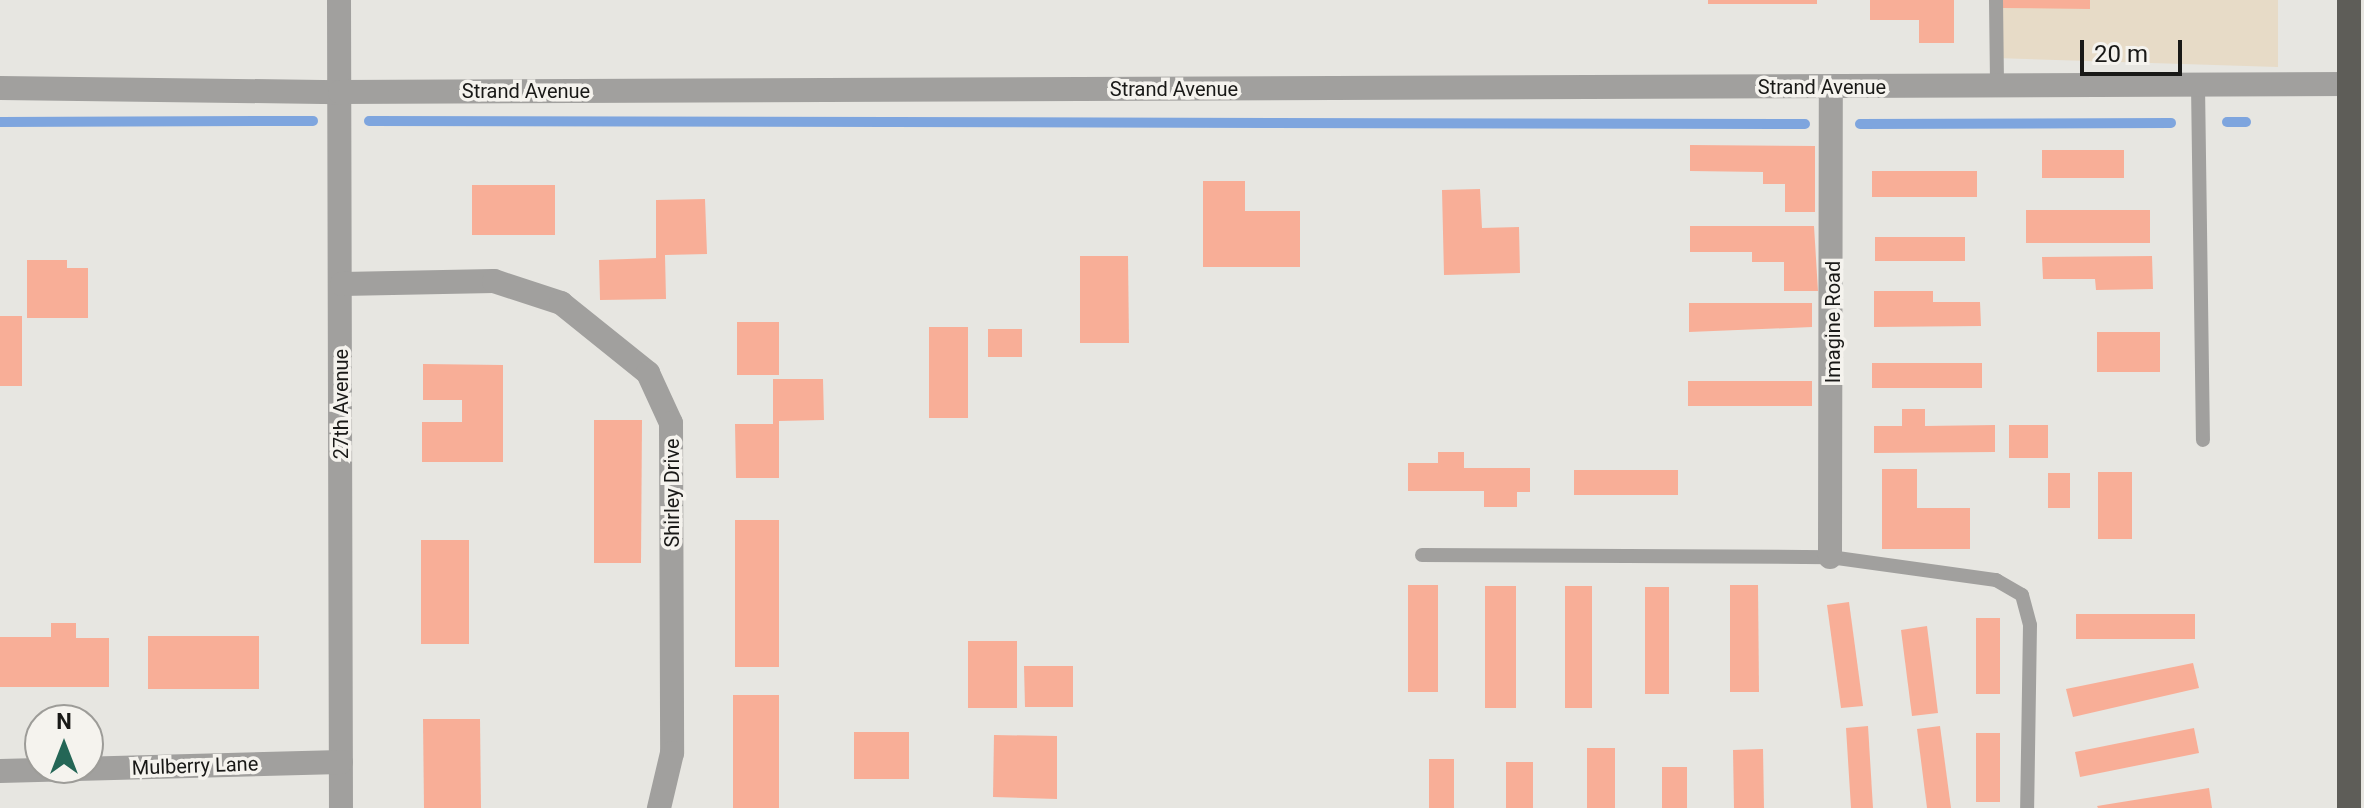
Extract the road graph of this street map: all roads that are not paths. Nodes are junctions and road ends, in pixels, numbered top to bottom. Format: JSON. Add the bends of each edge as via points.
{"nodes":[{"id":1,"x":339,"y":0,"type":"edge"},
{"id":2,"x":1996,"y":0,"type":"edge"},
{"id":3,"x":2349,"y":0,"type":"edge"},
{"id":4,"x":2356,"y":49,"type":"edge"},
{"id":5,"x":2348,"y":84,"type":"junction"},
{"id":6,"x":2198,"y":85,"type":"junction"},
{"id":7,"x":1831,"y":87,"type":"junction"},
{"id":8,"x":1997,"y":87,"type":"junction"},
{"id":9,"x":0,"y":88,"type":"edge"},
{"id":10,"x":340,"y":92,"type":"junction"},
{"id":11,"x":2356,"y":279,"type":"edge"},
{"id":12,"x":342,"y":284,"type":"junction"},
{"id":13,"x":2203,"y":440,"type":"dead end"},
{"id":14,"x":1422,"y":555,"type":"dead end"},
{"id":15,"x":1830,"y":557,"type":"junction"},
{"id":16,"x":341,"y":762,"type":"junction"},
{"id":17,"x":0,"y":771,"type":"edge"},
{"id":18,"x":341,"y":808,"type":"edge"},
{"id":19,"x":659,"y":808,"type":"edge"},
{"id":20,"x":2027,"y":808,"type":"edge"},
{"id":21,"x":2349,"y":808,"type":"edge"}],
"edges":[{"from":1,"to":10,"type":"street","name":"27th Avenue"},
{"from":2,"to":8,"type":"lane"},
{"from":3,"to":4,"type":"highway"},
{"from":4,"to":5,"type":"highway"},
{"from":5,"to":6,"type":"street","name":"Strand Avenue"},
{"from":5,"to":11,"type":"highway"},
{"from":6,"to":8,"type":"street","name":"Strand Avenue"},
{"from":6,"to":13,"type":"lane"},
{"from":7,"to":8,"type":"street","name":"Strand Avenue"},
{"from":7,"to":10,"type":"street","name":"Strand Avenue"},
{"from":7,"to":15,"type":"street","name":"Imagine Road"},
{"from":9,"to":10,"type":"street","name":"Strand Avenue"},
{"from":10,"to":12,"type":"street","name":"27th Avenue"},
{"from":11,"to":21,"type":"highway"},
{"from":12,"to":16,"type":"street","name":"27th Avenue"},
{"from":12,"to":19,"type":"street","name":"Shirley Drive","via":[[494,281],[561,303],[648,373],[671,423],[672,753]]},
{"from":14,"to":15,"type":"lane"},
{"from":15,"to":20,"type":"lane","via":[[1996,580],[2022,595],[2030,625]]},
{"from":16,"to":17,"type":"street","name":"Mulberry Lane"},
{"from":16,"to":18,"type":"street","name":"27th Avenue"}]}
